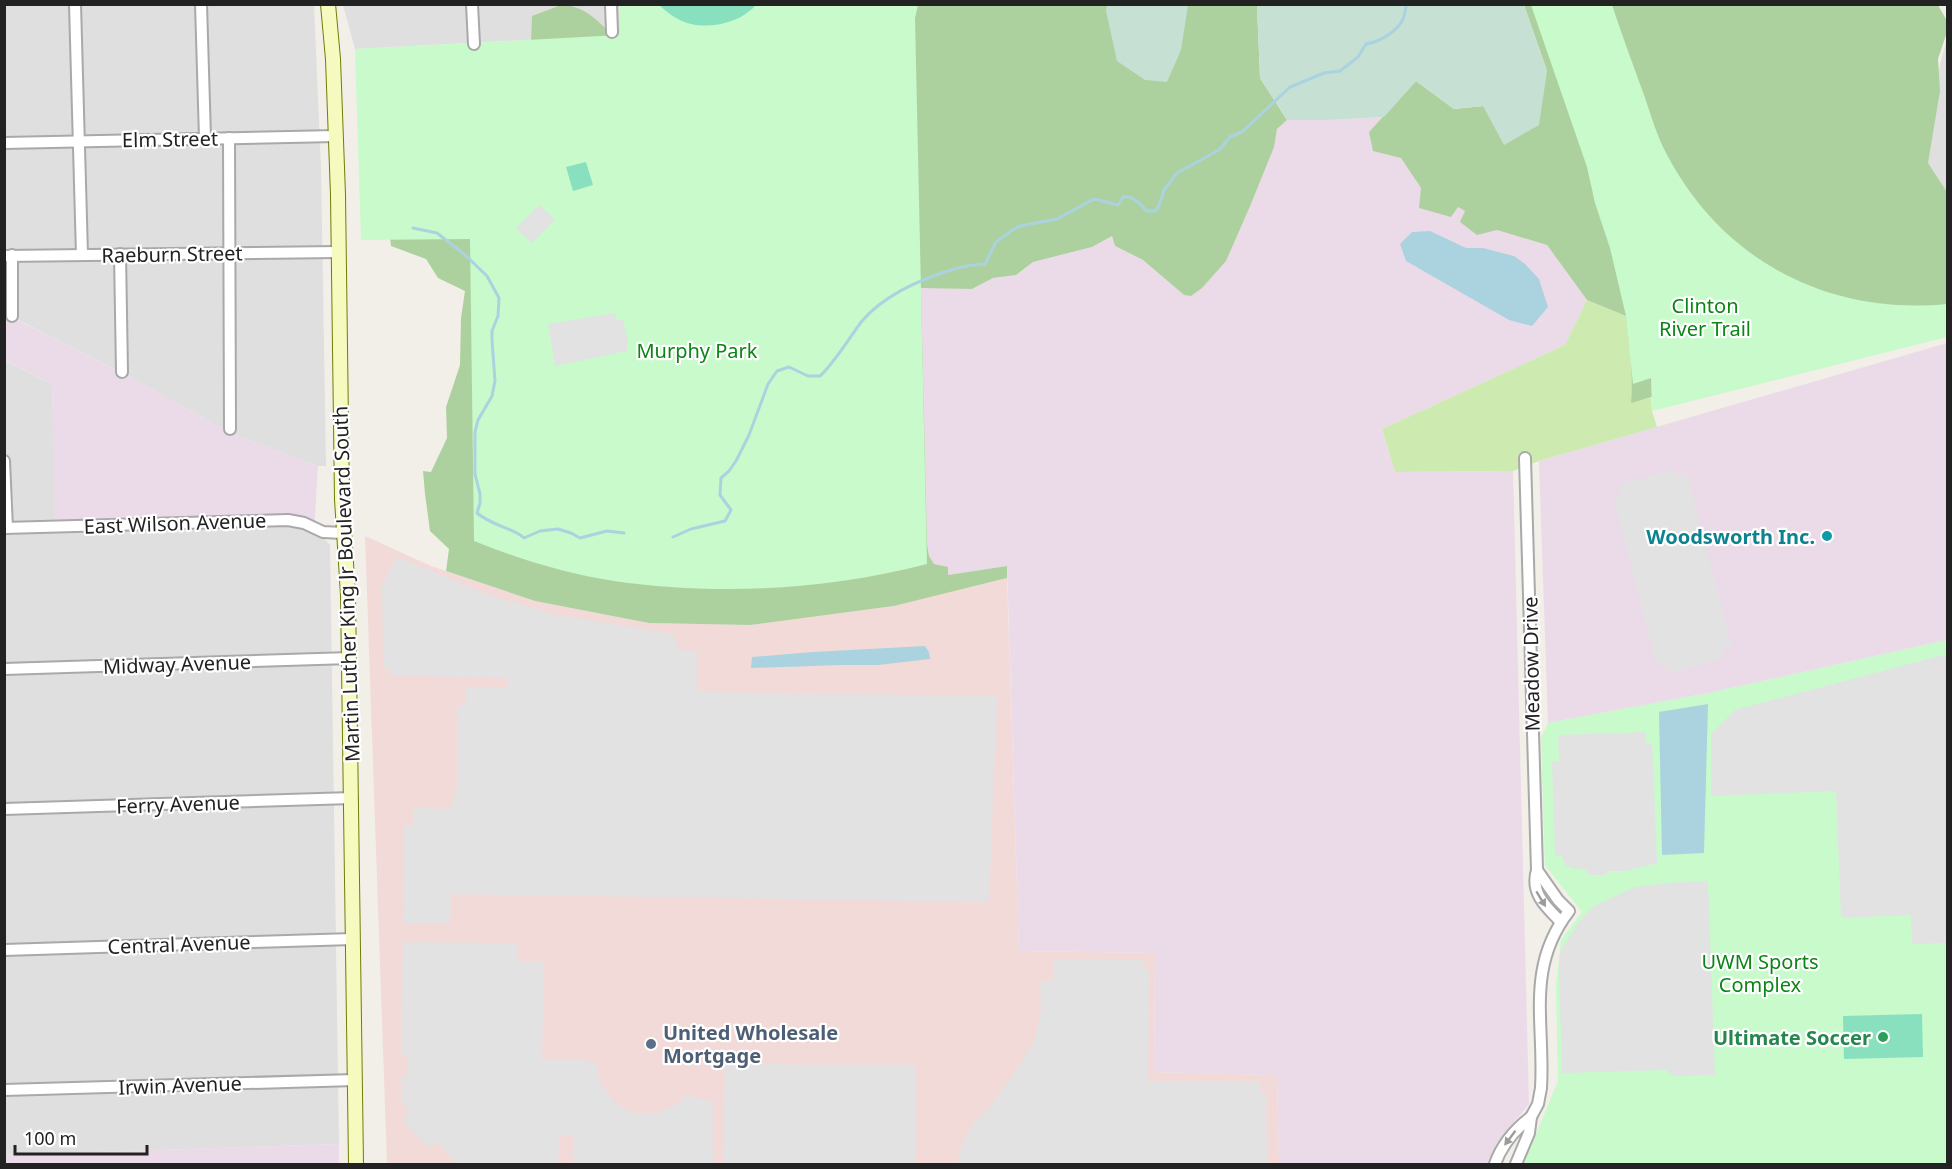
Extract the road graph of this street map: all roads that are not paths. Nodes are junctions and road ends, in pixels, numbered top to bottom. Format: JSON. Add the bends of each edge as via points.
{"nodes":[{"id":1,"x":75,"y":4,"type":"edge"},
{"id":2,"x":201,"y":4,"type":"edge"},
{"id":3,"x":328,"y":4,"type":"edge"},
{"id":4,"x":472,"y":4,"type":"edge"},
{"id":5,"x":611,"y":4,"type":"edge"},
{"id":6,"x":612,"y":32,"type":"dead end"},
{"id":7,"x":474,"y":44,"type":"dead end"},
{"id":8,"x":336,"y":136,"type":"junction"},
{"id":9,"x":206,"y":138,"type":"junction"},
{"id":10,"x":229,"y":138,"type":"junction"},
{"id":11,"x":79,"y":141,"type":"junction"},
{"id":12,"x":4,"y":143,"type":"edge"},
{"id":13,"x":339,"y":252,"type":"junction"},
{"id":14,"x":229,"y":253,"type":"junction"},
{"id":15,"x":120,"y":254,"type":"junction"},
{"id":16,"x":8,"y":255,"type":"edge"},
{"id":17,"x":82,"y":255,"type":"junction"},
{"id":18,"x":12,"y":316,"type":"dead end"},
{"id":19,"x":122,"y":372,"type":"dead end"},
{"id":20,"x":230,"y":429,"type":"dead end"},
{"id":21,"x":1526,"y":458,"type":"dead end"},
{"id":22,"x":4,"y":462,"type":"edge"},
{"id":23,"x":6,"y":528,"type":"edge"},
{"id":24,"x":344,"y":533,"type":"junction"},
{"id":25,"x":350,"y":658,"type":"junction"},
{"id":26,"x":4,"y":669,"type":"edge"},
{"id":27,"x":352,"y":798,"type":"junction"},
{"id":28,"x":4,"y":809,"type":"edge"},
{"id":29,"x":1537,"y":870,"type":"junction"},
{"id":30,"x":1561,"y":922,"type":"junction"},
{"id":31,"x":353,"y":939,"type":"junction"},
{"id":32,"x":4,"y":950,"type":"edge"},
{"id":33,"x":355,"y":1080,"type":"junction"},
{"id":34,"x":4,"y":1090,"type":"edge"},
{"id":35,"x":1531,"y":1117,"type":"junction"},
{"id":36,"x":356,"y":1164,"type":"edge"},
{"id":37,"x":1495,"y":1164,"type":"edge"},
{"id":38,"x":1516,"y":1164,"type":"edge"}],
"edges":[{"from":1,"to":11,"type":"street"},
{"from":2,"to":9,"type":"street"},
{"from":3,"to":8,"type":"main road","name":"Martin Luther King Jr Boulevard South"},
{"from":4,"to":7,"type":"street"},
{"from":5,"to":6,"type":"street"},
{"from":8,"to":10,"type":"street","name":"Elm Street"},
{"from":8,"to":13,"type":"main road","name":"Martin Luther King Jr Boulevard South"},
{"from":9,"to":10,"type":"street","name":"Elm Street"},
{"from":9,"to":11,"type":"street","name":"Elm Street"},
{"from":10,"to":14,"type":"street"},
{"from":11,"to":12,"type":"street","name":"Elm Street"},
{"from":11,"to":17,"type":"street"},
{"from":13,"to":14,"type":"street","name":"Raeburn Street"},
{"from":13,"to":24,"type":"main road","name":"Martin Luther King Jr Boulevard South"},
{"from":14,"to":15,"type":"street","name":"Raeburn Street"},
{"from":14,"to":20,"type":"street"},
{"from":15,"to":17,"type":"street","name":"Raeburn Street"},
{"from":15,"to":19,"type":"street"},
{"from":16,"to":17,"type":"street","name":"Raeburn Street"},
{"from":16,"to":18,"type":"street"},
{"from":21,"to":29,"type":"street","name":"Meadow Drive"},
{"from":22,"to":23,"type":"street"},
{"from":23,"to":24,"type":"street","name":"East Wilson Avenue","via":[[288,520],[323,532]]},
{"from":24,"to":25,"type":"main road","name":"Martin Luther King Jr Boulevard South"},
{"from":25,"to":26,"type":"street","name":"Midway Avenue"},
{"from":25,"to":27,"type":"main road","name":"Martin Luther King Jr Boulevard South"},
{"from":27,"to":28,"type":"street","name":"Ferry Avenue"},
{"from":27,"to":31,"type":"main road","name":"Martin Luther King Jr Boulevard South"},
{"from":29,"to":30,"type":"street","name":"Meadow Drive","one_way":true,"via":[[1536,891]]},
{"from":29,"to":30,"type":"street","via":[[1569,911]]},
{"from":30,"to":35,"type":"street","via":[[1548,945],[1541,972],[1541,1088]]},
{"from":31,"to":32,"type":"street","name":"Central Avenue"},
{"from":31,"to":33,"type":"main road","name":"Martin Luther King Jr Boulevard South"},
{"from":33,"to":34,"type":"street","name":"Irwin Avenue"},
{"from":33,"to":36,"type":"main road","name":"Martin Luther King Jr Boulevard South"},
{"from":35,"to":37,"type":"street","one_way":true,"via":[[1511,1135]]},
{"from":35,"to":38,"type":"street"}]}
